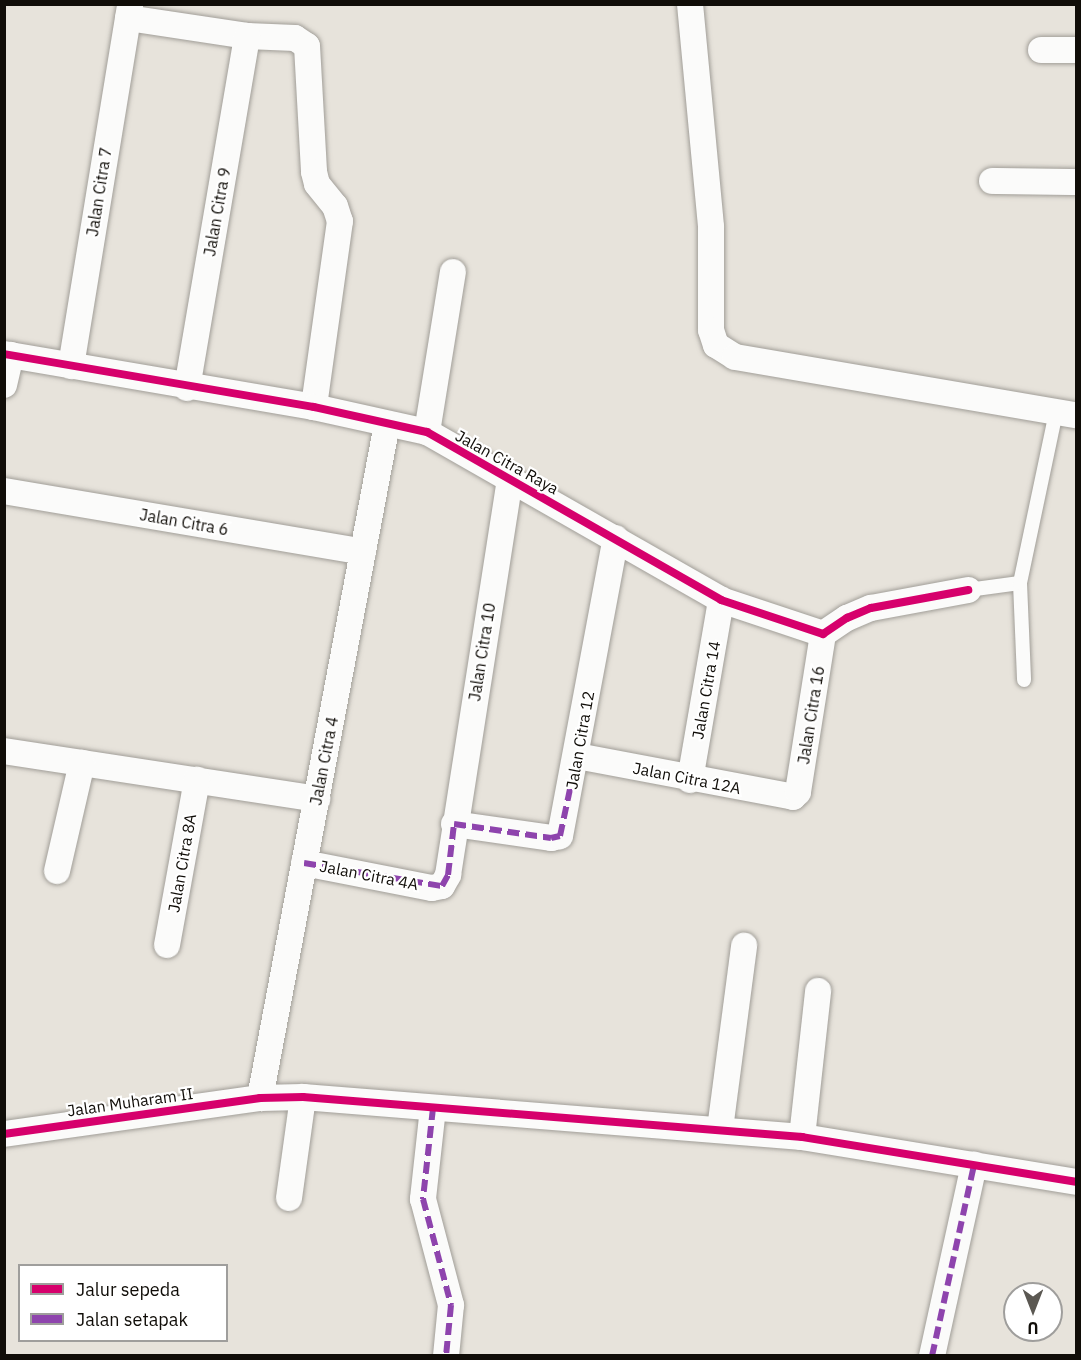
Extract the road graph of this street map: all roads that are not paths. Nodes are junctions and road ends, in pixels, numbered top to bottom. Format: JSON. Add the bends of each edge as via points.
{"nodes":[{"id":1,"x":690,"y":4,"type":"edge"},
{"id":2,"x":129,"y":11,"type":"edge"},
{"id":3,"x":247,"y":36,"type":"junction"},
{"id":4,"x":1041,"y":50,"type":"dead end"},
{"id":5,"x":1077,"y":50,"type":"edge"},
{"id":6,"x":992,"y":181,"type":"dead end"},
{"id":7,"x":1077,"y":182,"type":"edge"},
{"id":8,"x":453,"y":272,"type":"dead end"},
{"id":9,"x":8,"y":355,"type":"edge"},
{"id":10,"x":71,"y":366,"type":"junction"},
{"id":11,"x":4,"y":385,"type":"edge"},
{"id":12,"x":187,"y":388,"type":"junction"},
{"id":13,"x":314,"y":407,"type":"junction"},
{"id":14,"x":1066,"y":413,"type":"edge"},
{"id":15,"x":387,"y":424,"type":"junction"},
{"id":16,"x":427,"y":432,"type":"junction"},
{"id":17,"x":510,"y":480,"type":"junction"},
{"id":18,"x":4,"y":490,"type":"edge"},
{"id":19,"x":616,"y":538,"type":"junction"},
{"id":20,"x":363,"y":552,"type":"junction"},
{"id":21,"x":1020,"y":584,"type":"junction"},
{"id":22,"x":968,"y":590,"type":"joint"},
{"id":23,"x":721,"y":600,"type":"junction"},
{"id":24,"x":823,"y":634,"type":"junction"},
{"id":25,"x":1024,"y":680,"type":"dead end"},
{"id":26,"x":4,"y":751,"type":"edge"},
{"id":27,"x":577,"y":756,"type":"junction"},
{"id":28,"x":82,"y":763,"type":"junction"},
{"id":29,"x":197,"y":780,"type":"junction"},
{"id":30,"x":690,"y":780,"type":"junction"},
{"id":31,"x":796,"y":795,"type":"joint"},
{"id":32,"x":317,"y":799,"type":"junction"},
{"id":33,"x":454,"y":824,"type":"junction"},
{"id":34,"x":304,"y":862,"type":"junction"},
{"id":35,"x":57,"y":871,"type":"dead end"},
{"id":36,"x":167,"y":945,"type":"dead end"},
{"id":37,"x":744,"y":946,"type":"dead end"},
{"id":38,"x":818,"y":991,"type":"dead end"},
{"id":39,"x":303,"y":1097,"type":"junction"},
{"id":40,"x":260,"y":1098,"type":"junction"},
{"id":41,"x":433,"y":1108,"type":"junction"},
{"id":42,"x":720,"y":1129,"type":"junction"},
{"id":43,"x":4,"y":1134,"type":"edge"},
{"id":44,"x":802,"y":1137,"type":"junction"},
{"id":45,"x":974,"y":1165,"type":"junction"},
{"id":46,"x":1077,"y":1182,"type":"edge"},
{"id":47,"x":289,"y":1198,"type":"dead end"},
{"id":48,"x":446,"y":1356,"type":"edge"},
{"id":49,"x":932,"y":1356,"type":"edge"}],
"edges":[{"from":1,"to":14,"type":"street","via":[[711,227],[711,330],[716,345],[735,357]]},
{"from":2,"to":3,"type":"street"},
{"from":2,"to":10,"type":"street","name":"Jalan Citra 7"},
{"from":3,"to":12,"type":"street","name":"Jalan Citra 9"},
{"from":3,"to":13,"type":"street","via":[[295,38],[307,46],[314,172],[317,184],[339,213]]},
{"from":4,"to":5,"type":"street"},
{"from":6,"to":7,"type":"street"},
{"from":8,"to":16,"type":"street"},
{"from":9,"to":10,"type":"street","name":"Jalan Citra Raya"},
{"from":9,"to":11,"type":"street"},
{"from":10,"to":12,"type":"street","name":"Jalan Citra Raya"},
{"from":12,"to":13,"type":"street","name":"Jalan Citra Raya"},
{"from":13,"to":15,"type":"street","name":"Jalan Citra Raya"},
{"from":14,"to":21,"type":"lane"},
{"from":15,"to":16,"type":"street","name":"Jalan Citra Raya"},
{"from":15,"to":20,"type":"street","name":"Jalan Citra 4"},
{"from":16,"to":17,"type":"street","name":"Jalan Citra Raya"},
{"from":17,"to":19,"type":"street","name":"Jalan Citra Raya"},
{"from":17,"to":33,"type":"street","name":"Jalan Citra 10"},
{"from":18,"to":20,"type":"street","name":"Jalan Citra 6"},
{"from":19,"to":23,"type":"street","name":"Jalan Citra Raya"},
{"from":19,"to":27,"type":"street","name":"Jalan Citra 12"},
{"from":20,"to":32,"type":"street","name":"Jalan Citra 4"},
{"from":21,"to":22,"type":"lane"},
{"from":21,"to":25,"type":"lane"},
{"from":22,"to":24,"type":"street","via":[[872,608]]},
{"from":23,"to":24,"type":"street","name":"Jalan Citra Raya"},
{"from":23,"to":30,"type":"street","name":"Jalan Citra 14"},
{"from":24,"to":31,"type":"street","name":"Jalan Citra 16"},
{"from":26,"to":28,"type":"street"},
{"from":27,"to":30,"type":"street","name":"Jalan Citra 12A"},
{"from":27,"to":33,"type":"street","name":"Jalan Citra 12","via":[[560,836]]},
{"from":28,"to":29,"type":"street"},
{"from":28,"to":35,"type":"street"},
{"from":29,"to":32,"type":"street"},
{"from":29,"to":36,"type":"street","name":"Jalan Citra 8A"},
{"from":30,"to":31,"type":"street","name":"Jalan Citra 12A"},
{"from":32,"to":34,"type":"street","name":"Jalan Citra 4"},
{"from":33,"to":34,"type":"street","name":"Jalan Citra 4A","via":[[448,875],[442,886]]},
{"from":34,"to":40,"type":"street","name":"Jalan Citra 4"},
{"from":37,"to":42,"type":"street"},
{"from":38,"to":44,"type":"street"},
{"from":39,"to":40,"type":"street","name":"Jalan Muharam II"},
{"from":39,"to":41,"type":"street","name":"Jalan Muharam II"},
{"from":39,"to":47,"type":"street"},
{"from":40,"to":43,"type":"street","name":"Jalan Muharam II"},
{"from":41,"to":42,"type":"street","name":"Jalan Muharam II"},
{"from":41,"to":48,"type":"street","via":[[423,1199],[451,1305]]},
{"from":42,"to":44,"type":"street","name":"Jalan Muharam II"},
{"from":44,"to":45,"type":"street","name":"Jalan Muharam II"},
{"from":45,"to":46,"type":"street","name":"Jalan Muharam II"},
{"from":45,"to":49,"type":"street"}]}
